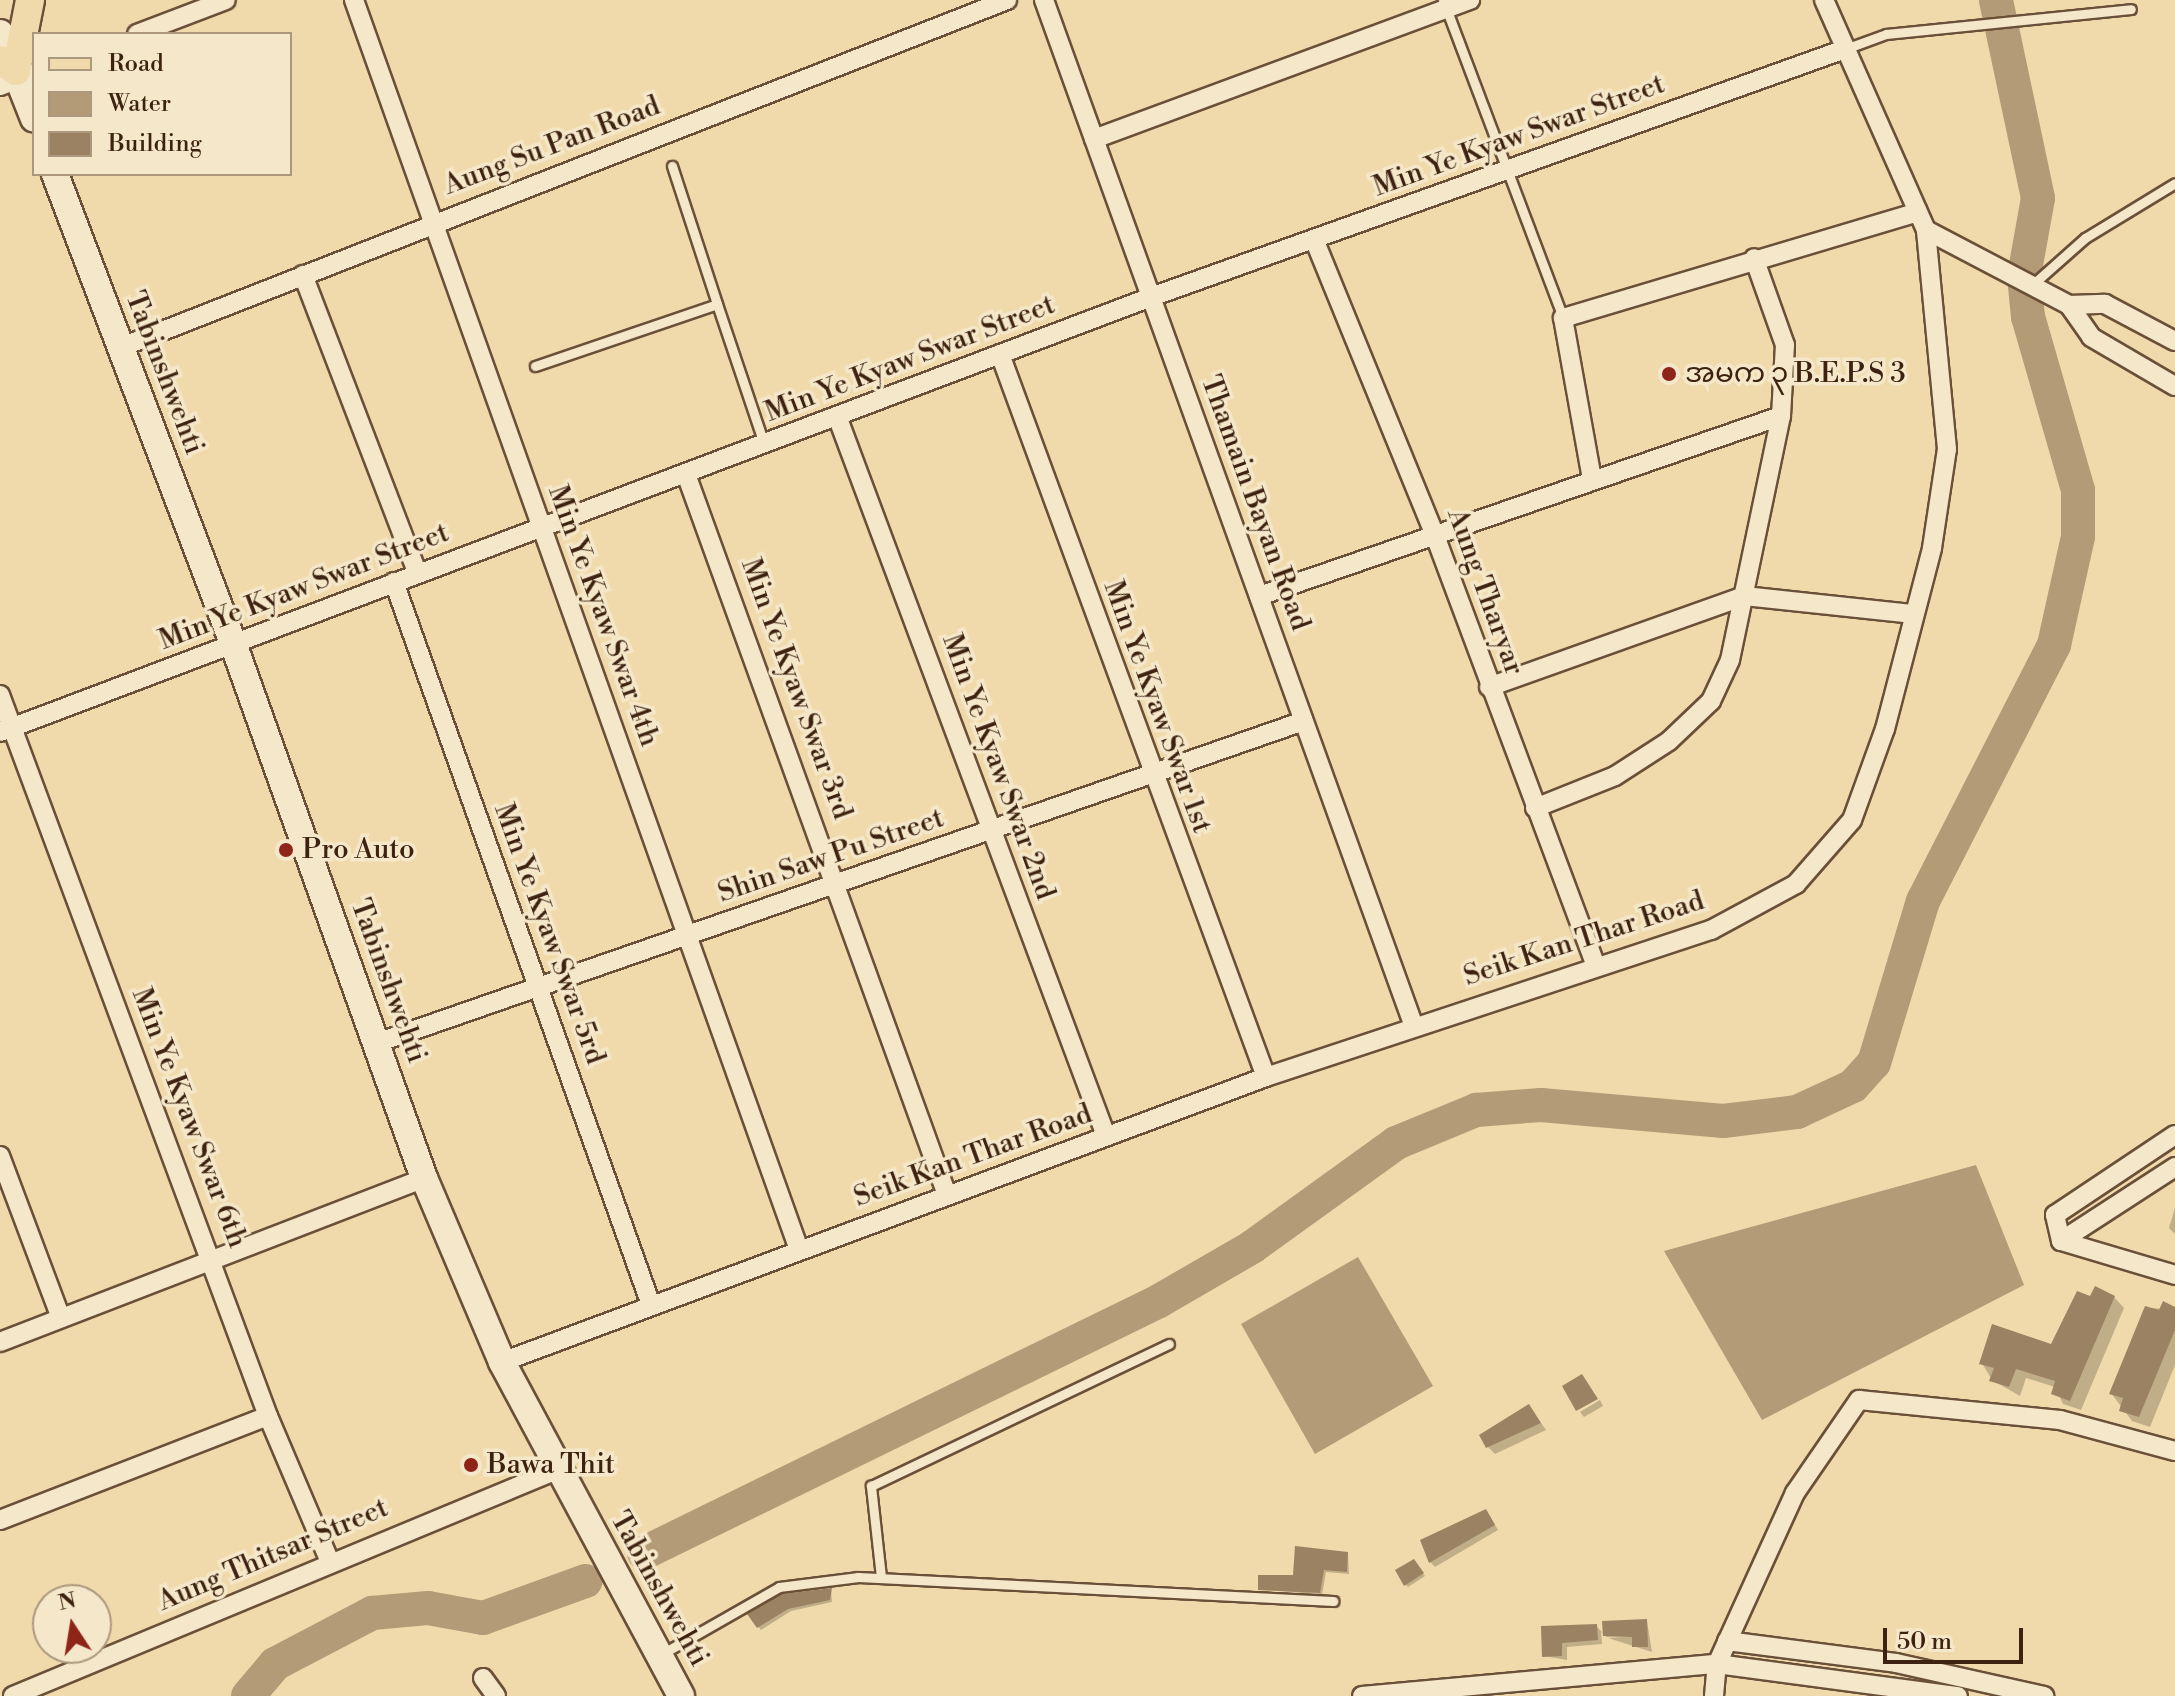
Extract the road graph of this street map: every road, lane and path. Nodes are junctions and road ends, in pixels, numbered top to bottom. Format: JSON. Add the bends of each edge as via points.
{"nodes":[{"id":1,"x":30,"y":0,"type":"edge"},
{"id":2,"x":226,"y":0,"type":"edge"},
{"id":3,"x":354,"y":0,"type":"edge"},
{"id":4,"x":1007,"y":0,"type":"edge"},
{"id":5,"x":1044,"y":0,"type":"edge"},
{"id":6,"x":1470,"y":0,"type":"edge"},
{"id":7,"x":1824,"y":0,"type":"edge"},
{"id":8,"x":1445,"y":4,"type":"edge"},
{"id":9,"x":2131,"y":9,"type":"dead end"},
{"id":10,"x":142,"y":32,"type":"edge"},
{"id":11,"x":0,"y":33,"type":"edge"},
{"id":12,"x":1845,"y":49,"type":"junction"},
{"id":13,"x":14,"y":74,"type":"edge"},
{"id":14,"x":32,"y":114,"type":"edge"},
{"id":15,"x":1094,"y":139,"type":"junction"},
{"id":16,"x":672,"y":166,"type":"dead end"},
{"id":17,"x":1508,"y":170,"type":"junction"},
{"id":18,"x":56,"y":176,"type":"edge"},
{"id":19,"x":2175,"y":183,"type":"edge"},
{"id":20,"x":1918,"y":212,"type":"junction"},
{"id":21,"x":433,"y":222,"type":"junction"},
{"id":22,"x":1926,"y":230,"type":"junction"},
{"id":23,"x":1314,"y":239,"type":"junction"},
{"id":24,"x":1754,"y":258,"type":"junction"},
{"id":25,"x":303,"y":275,"type":"junction"},
{"id":26,"x":2032,"y":285,"type":"junction"},
{"id":27,"x":1151,"y":297,"type":"junction"},
{"id":28,"x":717,"y":304,"type":"junction"},
{"id":29,"x":2069,"y":305,"type":"junction"},
{"id":30,"x":1563,"y":318,"type":"junction"},
{"id":31,"x":2175,"y":341,"type":"edge"},
{"id":32,"x":119,"y":348,"type":"junction"},
{"id":33,"x":1000,"y":354,"type":"junction"},
{"id":34,"x":535,"y":366,"type":"dead end"},
{"id":35,"x":2175,"y":386,"type":"edge"},
{"id":36,"x":837,"y":416,"type":"junction"},
{"id":37,"x":1781,"y":416,"type":"junction"},
{"id":38,"x":764,"y":444,"type":"junction"},
{"id":39,"x":686,"y":474,"type":"junction"},
{"id":40,"x":1592,"y":479,"type":"junction"},
{"id":41,"x":541,"y":527,"type":"junction"},
{"id":42,"x":1434,"y":533,"type":"junction"},
{"id":43,"x":418,"y":574,"type":"junction"},
{"id":44,"x":394,"y":582,"type":"junction"},
{"id":45,"x":1259,"y":596,"type":"junction"},
{"id":46,"x":1744,"y":596,"type":"junction"},
{"id":47,"x":1912,"y":614,"type":"junction"},
{"id":48,"x":233,"y":643,"type":"junction"},
{"id":49,"x":1489,"y":687,"type":"junction"},
{"id":50,"x":0,"y":695,"type":"edge"},
{"id":51,"x":1304,"y":721,"type":"junction"},
{"id":52,"x":6,"y":729,"type":"edge"},
{"id":53,"x":1150,"y":774,"type":"junction"},
{"id":54,"x":1535,"y":808,"type":"junction"},
{"id":55,"x":991,"y":830,"type":"junction"},
{"id":56,"x":838,"y":885,"type":"junction"},
{"id":57,"x":687,"y":935,"type":"junction"},
{"id":58,"x":1596,"y":967,"type":"junction"},
{"id":59,"x":539,"y":987,"type":"junction"},
{"id":60,"x":1413,"y":1024,"type":"junction"},
{"id":61,"x":377,"y":1043,"type":"junction"},
{"id":62,"x":1266,"y":1077,"type":"junction"},
{"id":63,"x":2175,"y":1135,"type":"edge"},
{"id":64,"x":1106,"y":1136,"type":"junction"},
{"id":65,"x":0,"y":1156,"type":"edge"},
{"id":66,"x":2175,"y":1167,"type":"edge"},
{"id":67,"x":424,"y":1178,"type":"junction"},
{"id":68,"x":947,"y":1195,"type":"junction"},
{"id":69,"x":2061,"y":1241,"type":"junction"},
{"id":70,"x":799,"y":1250,"type":"junction"},
{"id":71,"x":212,"y":1259,"type":"junction"},
{"id":72,"x":2175,"y":1275,"type":"edge"},
{"id":73,"x":651,"y":1305,"type":"junction"},
{"id":74,"x":61,"y":1318,"type":"junction"},
{"id":75,"x":0,"y":1342,"type":"edge"},
{"id":76,"x":1169,"y":1344,"type":"dead end"},
{"id":77,"x":502,"y":1362,"type":"junction"},
{"id":78,"x":268,"y":1416,"type":"junction"},
{"id":79,"x":2175,"y":1451,"type":"edge"},
{"id":80,"x":557,"y":1470,"type":"junction"},
{"id":81,"x":0,"y":1520,"type":"edge"},
{"id":82,"x":329,"y":1560,"type":"junction"},
{"id":83,"x":881,"y":1577,"type":"junction"},
{"id":84,"x":1333,"y":1601,"type":"dead end"},
{"id":85,"x":1727,"y":1641,"type":"junction"},
{"id":86,"x":657,"y":1657,"type":"junction"},
{"id":87,"x":1717,"y":1664,"type":"junction"},
{"id":88,"x":483,"y":1678,"type":"dead end"},
{"id":89,"x":2007,"y":1690,"type":"edge"},
{"id":90,"x":13,"y":1696,"type":"edge"},
{"id":91,"x":496,"y":1696,"type":"edge"},
{"id":92,"x":681,"y":1696,"type":"edge"},
{"id":93,"x":1362,"y":1696,"type":"edge"},
{"id":94,"x":1714,"y":1696,"type":"edge"},
{"id":95,"x":1958,"y":1696,"type":"edge"},
{"id":96,"x":2044,"y":1696,"type":"edge"}],
"edges":[{"from":1,"to":13,"type":"main road"},
{"from":2,"to":10,"type":"street"},
{"from":3,"to":21,"type":"street","name":"Min Ye Kyaw Swar 4th"},
{"from":4,"to":21,"type":"street","name":"Aung Su Pan Road"},
{"from":5,"to":15,"type":"street","name":"Thamain Bayan Road"},
{"from":6,"to":8,"type":"street"},
{"from":7,"to":12,"type":"street","name":"Seik Kan Thar Road"},
{"from":8,"to":15,"type":"street"},
{"from":8,"to":17,"type":"lane"},
{"from":9,"to":12,"type":"lane","via":[[1886,34]]},
{"from":11,"to":13,"type":"main road"},
{"from":12,"to":17,"type":"street","name":"Min Ye Kyaw Swar Street"},
{"from":12,"to":20,"type":"street","name":"Seik Kan Thar Road"},
{"from":13,"to":14,"type":"main road"},
{"from":15,"to":27,"type":"street","name":"Thamain Bayan Road"},
{"from":16,"to":28,"type":"lane"},
{"from":17,"to":23,"type":"street","name":"Min Ye Kyaw Swar Street"},
{"from":17,"to":30,"type":"lane"},
{"from":18,"to":32,"type":"main road","name":"Tabinshwehti"},
{"from":19,"to":26,"type":"lane","via":[[2085,238]]},
{"from":20,"to":22,"type":"street","name":"Seik Kan Thar Road"},
{"from":20,"to":24,"type":"street"},
{"from":21,"to":25,"type":"street","name":"Aung Su Pan Road"},
{"from":21,"to":41,"type":"street","name":"Min Ye Kyaw Swar 4th"},
{"from":22,"to":26,"type":"street"},
{"from":22,"to":47,"type":"street","name":"Seik Kan Thar Road","via":[[1947,449],[1932,548]]},
{"from":23,"to":27,"type":"street","name":"Min Ye Kyaw Swar Street"},
{"from":23,"to":42,"type":"street","name":"Aung Tharyar"},
{"from":24,"to":30,"type":"street"},
{"from":24,"to":37,"type":"street","via":[[1785,345]]},
{"from":25,"to":32,"type":"street","name":"Aung Su Pan Road"},
{"from":25,"to":43,"type":"street"},
{"from":26,"to":29,"type":"street"},
{"from":27,"to":33,"type":"street","name":"Min Ye Kyaw Swar Street"},
{"from":27,"to":45,"type":"street","name":"Thamain Bayan Road"},
{"from":28,"to":34,"type":"lane"},
{"from":28,"to":38,"type":"lane"},
{"from":29,"to":31,"type":"street","via":[[2105,304]]},
{"from":29,"to":35,"type":"street","via":[[2091,337]]},
{"from":30,"to":40,"type":"street"},
{"from":32,"to":48,"type":"main road","name":"Tabinshwehti"},
{"from":33,"to":36,"type":"street","name":"Min Ye Kyaw Swar Street"},
{"from":33,"to":53,"type":"street","name":"Min Ye Kyaw Swar 1st"},
{"from":36,"to":38,"type":"street","name":"Min Ye Kyaw Swar Street"},
{"from":36,"to":55,"type":"street","name":"Min Ye Kyaw Swar 2nd"},
{"from":37,"to":40,"type":"street"},
{"from":37,"to":46,"type":"street"},
{"from":38,"to":39,"type":"street","name":"Min Ye Kyaw Swar Street"},
{"from":39,"to":41,"type":"street","name":"Min Ye Kyaw Swar Street"},
{"from":39,"to":56,"type":"street","name":"Min Ye Kyaw Swar 3rd"},
{"from":40,"to":42,"type":"street"},
{"from":41,"to":43,"type":"street","name":"Min Ye Kyaw Swar Street"},
{"from":41,"to":57,"type":"street","name":"Min Ye Kyaw Swar 4th"},
{"from":42,"to":45,"type":"street"},
{"from":42,"to":49,"type":"street","name":"Aung Tharyar"},
{"from":43,"to":44,"type":"street","name":"Min Ye Kyaw Swar Street"},
{"from":44,"to":48,"type":"street","name":"Min Ye Kyaw Swar Street"},
{"from":44,"to":59,"type":"street","name":"Min Ye Kyaw Swar 5rd"},
{"from":45,"to":51,"type":"street","name":"Thamain Bayan Road"},
{"from":46,"to":47,"type":"street"},
{"from":46,"to":49,"type":"street"},
{"from":46,"to":54,"type":"street","via":[[1711,701],[1669,741],[1615,776]]},
{"from":47,"to":58,"type":"street","name":"Seik Kan Thar Road","via":[[1885,729],[1852,820],[1796,884],[1711,930]]},
{"from":48,"to":52,"type":"street","name":"Min Ye Kyaw Swar Street"},
{"from":48,"to":61,"type":"main road","name":"Tabinshwehti"},
{"from":49,"to":54,"type":"street","name":"Aung Tharyar"},
{"from":50,"to":52,"type":"street","name":"Min Ye Kyaw Swar 6th"},
{"from":51,"to":53,"type":"street","name":"Shin Saw Pu Street"},
{"from":51,"to":60,"type":"street","name":"Thamain Bayan Road"},
{"from":52,"to":71,"type":"street","name":"Min Ye Kyaw Swar 6th"},
{"from":53,"to":55,"type":"street","name":"Shin Saw Pu Street"},
{"from":53,"to":62,"type":"street","name":"Min Ye Kyaw Swar 1st"},
{"from":54,"to":58,"type":"street","name":"Aung Tharyar"},
{"from":55,"to":56,"type":"street","name":"Shin Saw Pu Street"},
{"from":55,"to":64,"type":"street","name":"Min Ye Kyaw Swar 2nd"},
{"from":56,"to":57,"type":"street","name":"Shin Saw Pu Street"},
{"from":56,"to":68,"type":"street","name":"Min Ye Kyaw Swar 3rd"},
{"from":57,"to":59,"type":"street","name":"Shin Saw Pu Street"},
{"from":57,"to":70,"type":"street","name":"Min Ye Kyaw Swar 4th"},
{"from":58,"to":60,"type":"street","name":"Seik Kan Thar Road"},
{"from":59,"to":61,"type":"street","name":"Shin Saw Pu Street"},
{"from":59,"to":73,"type":"street","name":"Min Ye Kyaw Swar 5rd"},
{"from":60,"to":62,"type":"street","name":"Seik Kan Thar Road"},
{"from":61,"to":67,"type":"main road","name":"Tabinshwehti"},
{"from":62,"to":64,"type":"street","name":"Seik Kan Thar Road"},
{"from":63,"to":69,"type":"street","via":[[2055,1215]]},
{"from":64,"to":68,"type":"street","name":"Seik Kan Thar Road"},
{"from":65,"to":74,"type":"street"},
{"from":66,"to":69,"type":"street"},
{"from":67,"to":71,"type":"street"},
{"from":67,"to":77,"type":"main road","name":"Tabinshwehti"},
{"from":68,"to":70,"type":"street","name":"Seik Kan Thar Road"},
{"from":69,"to":72,"type":"street"},
{"from":70,"to":73,"type":"street","name":"Seik Kan Thar Road"},
{"from":71,"to":74,"type":"street"},
{"from":71,"to":78,"type":"street","name":"Min Ye Kyaw Swar 6th"},
{"from":73,"to":77,"type":"street","name":"Seik Kan Thar Road"},
{"from":74,"to":75,"type":"street"},
{"from":76,"to":83,"type":"lane","via":[[871,1486]]},
{"from":77,"to":80,"type":"main road","name":"Tabinshwehti"},
{"from":78,"to":81,"type":"street"},
{"from":78,"to":82,"type":"street","name":"Min Ye Kyaw Swar 6th"},
{"from":79,"to":85,"type":"street","via":[[2060,1420],[1859,1400],[1795,1493]]},
{"from":80,"to":82,"type":"street","name":"Aung Thitsar Street"},
{"from":80,"to":86,"type":"main road","name":"Tabinshwehti"},
{"from":82,"to":90,"type":"street","name":"Aung Thitsar Street"},
{"from":83,"to":84,"type":"lane"},
{"from":83,"to":86,"type":"lane","via":[[779,1587]]},
{"from":85,"to":87,"type":"street"},
{"from":85,"to":89,"type":"street"},
{"from":86,"to":92,"type":"main road","name":"Tabinshwehti"},
{"from":87,"to":93,"type":"street"},
{"from":87,"to":94,"type":"street"},
{"from":87,"to":95,"type":"street"},
{"from":88,"to":91,"type":"street"},
{"from":89,"to":96,"type":"street"}]}
